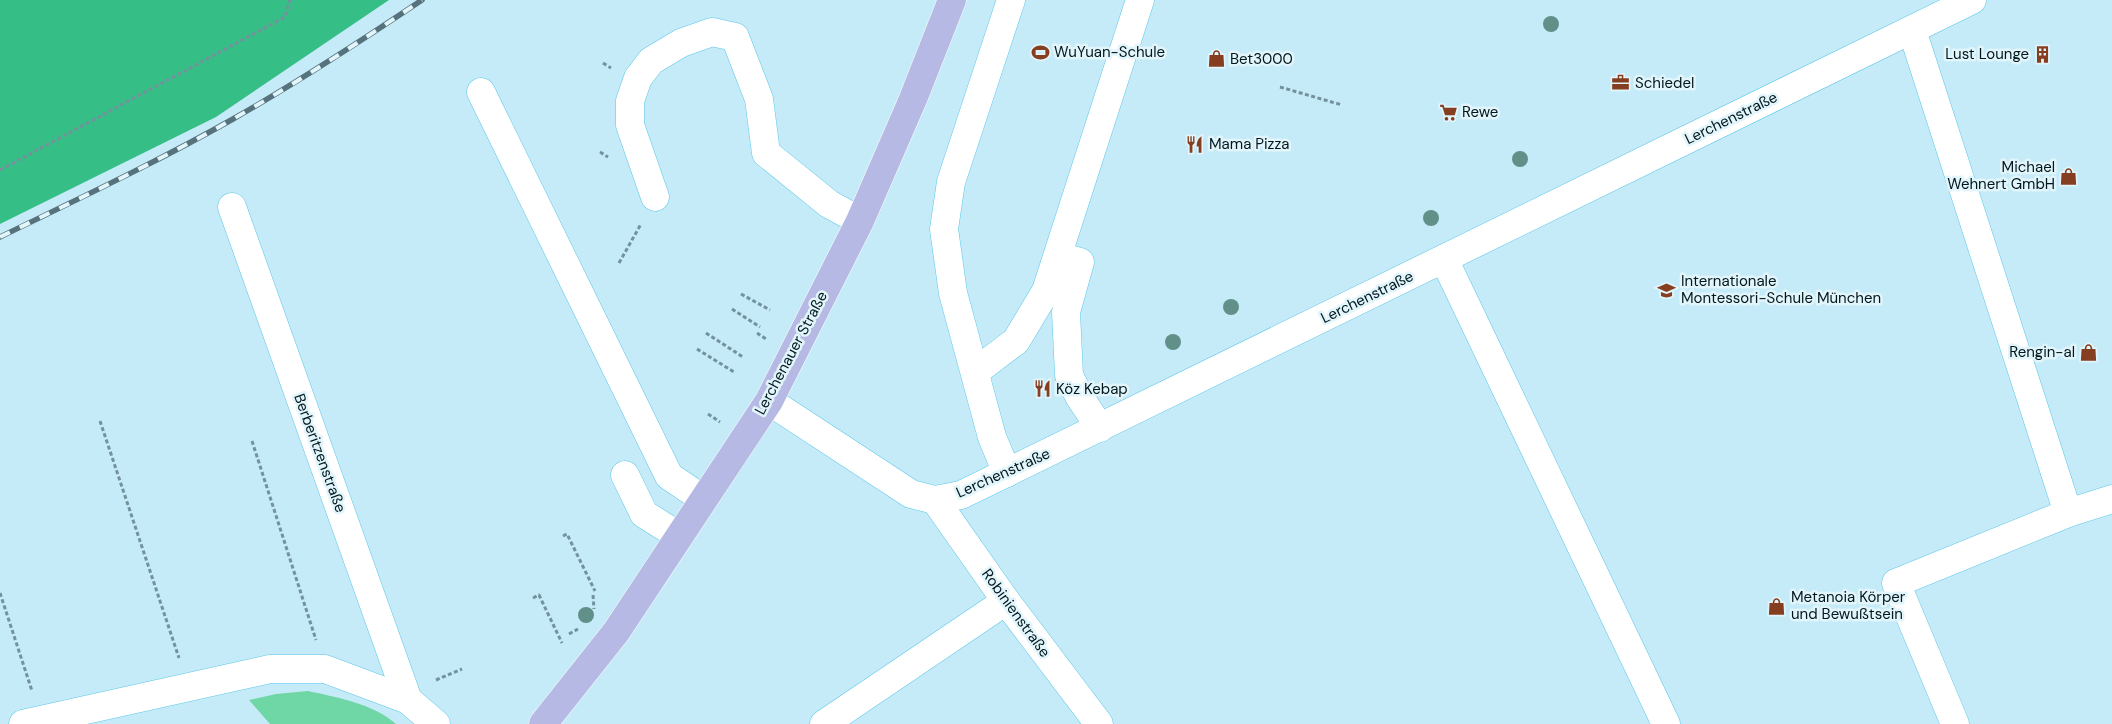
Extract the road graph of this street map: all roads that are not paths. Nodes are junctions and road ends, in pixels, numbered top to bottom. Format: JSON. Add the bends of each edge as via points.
{"nodes":[{"id":1,"x":952,"y":0,"type":"edge"},
{"id":2,"x":1011,"y":0,"type":"edge"},
{"id":3,"x":1140,"y":0,"type":"edge"},
{"id":4,"x":1972,"y":0,"type":"edge"},
{"id":5,"x":1912,"y":30,"type":"junction"},
{"id":6,"x":481,"y":92,"type":"dead end"},
{"id":7,"x":655,"y":197,"type":"road end"},
{"id":8,"x":232,"y":207,"type":"dead end"},
{"id":9,"x":860,"y":221,"type":"junction"},
{"id":10,"x":1058,"y":256,"type":"junction"},
{"id":11,"x":1444,"y":259,"type":"junction"},
{"id":12,"x":975,"y":372,"type":"junction"},
{"id":13,"x":769,"y":400,"type":"junction"},
{"id":14,"x":1100,"y":428,"type":"junction"},
{"id":15,"x":1007,"y":473,"type":"junction"},
{"id":16,"x":624,"y":475,"type":"dead end"},
{"id":17,"x":703,"y":499,"type":"junction"},
{"id":18,"x":935,"y":500,"type":"junction"},
{"id":19,"x":2112,"y":500,"type":"edge"},
{"id":20,"x":2068,"y":513,"type":"junction"},
{"id":21,"x":679,"y":536,"type":"junction"},
{"id":22,"x":1006,"y":601,"type":"junction"},
{"id":23,"x":408,"y":700,"type":"junction"},
{"id":24,"x":32,"y":722,"type":"edge"},
{"id":25,"x":436,"y":724,"type":"edge"},
{"id":26,"x":543,"y":724,"type":"edge"},
{"id":27,"x":824,"y":724,"type":"edge"},
{"id":28,"x":1099,"y":724,"type":"edge"},
{"id":29,"x":1666,"y":724,"type":"edge"},
{"id":30,"x":1954,"y":724,"type":"edge"}],
"edges":[{"from":1,"to":9,"type":"main road","name":"Lerchenauer Straße"},
{"from":2,"to":12,"type":"street","via":[[951,182],[944,229],[953,293]]},
{"from":3,"to":10,"type":"street"},
{"from":4,"to":5,"type":"street","name":"Lerchenstraße"},
{"from":5,"to":11,"type":"street","name":"Lerchenstraße"},
{"from":5,"to":20,"type":"street"},
{"from":6,"to":17,"type":"street","via":[[669,476]]},
{"from":7,"to":9,"type":"street","via":[[630,125],[630,101],[638,78],[652,61],[681,44],[712,32],[735,37],[759,99],[766,153],[829,204]]},
{"from":8,"to":23,"type":"street","name":"Berberitzenstraße"},
{"from":9,"to":13,"type":"main road","name":"Lerchenauer Straße"},
{"from":10,"to":12,"type":"street","via":[[1046,291],[1016,341]]},
{"from":10,"to":14,"type":"street","via":[[1080,262],[1066,312],[1070,375],[1079,396]]},
{"from":11,"to":14,"type":"street","name":"Lerchenstraße"},
{"from":11,"to":29,"type":"street"},
{"from":12,"to":15,"type":"street","via":[[992,437]]},
{"from":13,"to":17,"type":"main road","name":"Lerchenauer Straße"},
{"from":13,"to":18,"type":"street","name":"Lerchenstraße","via":[[911,494]]},
{"from":14,"to":15,"type":"street","name":"Lerchenstraße"},
{"from":15,"to":18,"type":"street","name":"Lerchenstraße","via":[[962,494]]},
{"from":16,"to":21,"type":"street","via":[[644,514]]},
{"from":17,"to":21,"type":"main road","name":"Lerchenauer Straße"},
{"from":18,"to":22,"type":"street","name":"Robinienstraße"},
{"from":19,"to":20,"type":"street"},
{"from":20,"to":30,"type":"street","via":[[1896,583]]},
{"from":21,"to":26,"type":"main road","name":"Lerchenauer Straße","via":[[616,632]]},
{"from":22,"to":27,"type":"street"},
{"from":22,"to":28,"type":"street","name":"Robinienstraße"},
{"from":23,"to":24,"type":"street","name":"Berberitzenstraße","via":[[325,669],[270,668]]},
{"from":23,"to":25,"type":"street","name":"Berberitzenstraße"}]}
